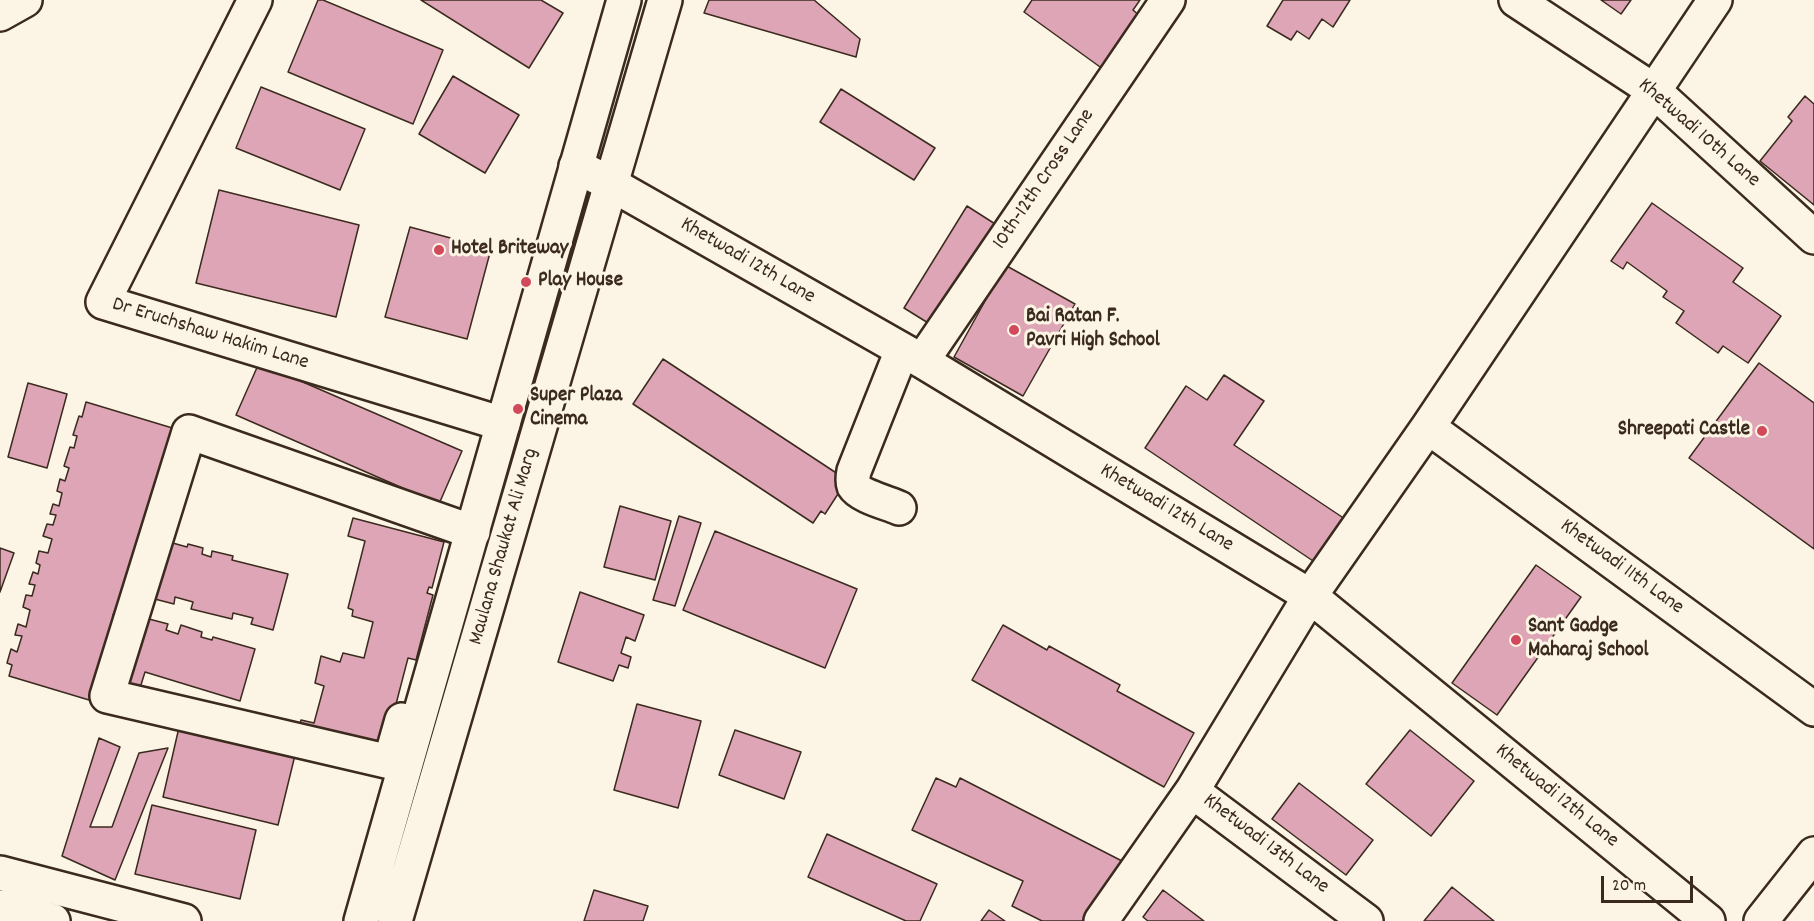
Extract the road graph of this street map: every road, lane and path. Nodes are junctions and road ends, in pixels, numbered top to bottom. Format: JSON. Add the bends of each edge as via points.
{"nodes":[{"id":1,"x":25,"y":0,"type":"edge"},
{"id":2,"x":255,"y":0,"type":"edge"},
{"id":3,"x":624,"y":0,"type":"edge"},
{"id":4,"x":665,"y":0,"type":"edge"},
{"id":5,"x":1168,"y":0,"type":"edge"},
{"id":6,"x":1516,"y":0,"type":"edge"},
{"id":7,"x":1715,"y":0,"type":"edge"},
{"id":8,"x":0,"y":14,"type":"edge"},
{"id":9,"x":1653,"y":90,"type":"junction"},
{"id":10,"x":576,"y":166,"type":"junction"},
{"id":11,"x":611,"y":184,"type":"junction"},
{"id":12,"x":1814,"y":237,"type":"edge"},
{"id":13,"x":912,"y":355,"type":"junction"},
{"id":14,"x":503,"y":424,"type":"junction"},
{"id":15,"x":1428,"y":427,"type":"junction"},
{"id":16,"x":899,"y":508,"type":"dead end"},
{"id":17,"x":473,"y":532,"type":"junction"},
{"id":18,"x":1310,"y":596,"type":"junction"},
{"id":19,"x":1814,"y":709,"type":"edge"},
{"id":20,"x":422,"y":711,"type":"junction"},
{"id":21,"x":1192,"y":791,"type":"junction"},
{"id":22,"x":1814,"y":854,"type":"edge"},
{"id":23,"x":0,"y":873,"type":"edge"},
{"id":24,"x":62,"y":889,"type":"junction"},
{"id":25,"x":0,"y":907,"type":"edge"},
{"id":26,"x":53,"y":921,"type":"edge"},
{"id":27,"x":184,"y":921,"type":"edge"},
{"id":28,"x":362,"y":921,"type":"edge"},
{"id":29,"x":395,"y":921,"type":"edge"},
{"id":30,"x":1101,"y":921,"type":"edge"},
{"id":31,"x":1366,"y":921,"type":"edge"},
{"id":32,"x":1708,"y":921,"type":"edge"},
{"id":33,"x":1761,"y":921,"type":"edge"}],
"edges":[{"from":1,"to":8,"type":"street"},
{"from":2,"to":14,"type":"street","name":"Dr Eruchshaw Hakim Lane","via":[[103,302]]},
{"from":3,"to":10,"type":"street","name":"Maulana Shaukat Ali Marg"},
{"from":4,"to":11,"type":"street","name":"Maulana Shaukat Ali Marg"},
{"from":5,"to":13,"type":"street","name":"10th-12th Cross Lane"},
{"from":6,"to":9,"type":"street","name":"Khetwadi 10th Lane"},
{"from":7,"to":9,"type":"street"},
{"from":9,"to":12,"type":"street","name":"Khetwadi 10th Lane"},
{"from":9,"to":15,"type":"street"},
{"from":10,"to":11,"type":"street","name":"Khetwadi 12th Lane"},
{"from":10,"to":14,"type":"street","name":"Maulana Shaukat Ali Marg"},
{"from":11,"to":13,"type":"street","name":"Khetwadi 12th Lane"},
{"from":11,"to":29,"type":"street","name":"Maulana Shaukat Ali Marg"},
{"from":13,"to":16,"type":"street","name":"10th-12th Cross Lane","via":[[853,480],[862,494]]},
{"from":13,"to":18,"type":"street","name":"Khetwadi 12th Lane"},
{"from":14,"to":17,"type":"street","name":"Maulana Shaukat Ali Marg"},
{"from":15,"to":18,"type":"street"},
{"from":15,"to":19,"type":"street","name":"Khetwadi 11th Lane"},
{"from":17,"to":20,"type":"street","name":"Maulana Shaukat Ali Marg"},
{"from":17,"to":20,"type":"street","via":[[189,432],[107,696],[390,762],[406,706]]},
{"from":18,"to":21,"type":"street"},
{"from":18,"to":32,"type":"street","name":"Khetwadi 12th Lane"},
{"from":20,"to":28,"type":"street","name":"Maulana Shaukat Ali Marg"},
{"from":21,"to":30,"type":"street"},
{"from":21,"to":31,"type":"street","name":"Khetwadi 13th Lane"},
{"from":22,"to":33,"type":"street"},
{"from":23,"to":24,"type":"street"},
{"from":24,"to":26,"type":"street"},
{"from":24,"to":27,"type":"street"},
{"from":25,"to":26,"type":"street"}]}
